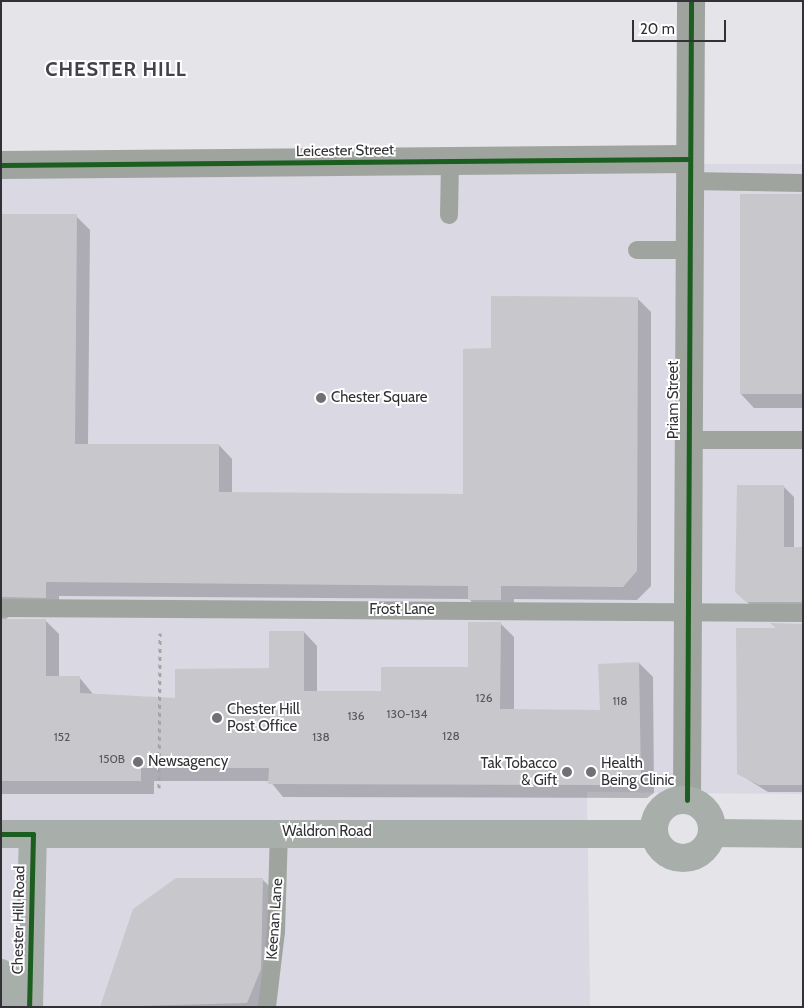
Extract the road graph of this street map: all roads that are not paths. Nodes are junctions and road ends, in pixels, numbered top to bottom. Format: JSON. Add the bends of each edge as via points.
{"nodes":[{"id":1,"x":691,"y":1,"type":"edge"},
{"id":2,"x":450,"y":162,"type":"junction"},
{"id":3,"x":1,"y":165,"type":"edge"},
{"id":4,"x":688,"y":170,"type":"junction"},
{"id":5,"x":803,"y":183,"type":"edge"},
{"id":6,"x":449,"y":215,"type":"dead end"},
{"id":7,"x":637,"y":250,"type":"dead end"},
{"id":8,"x":688,"y":250,"type":"junction"},
{"id":9,"x":686,"y":440,"type":"junction"},
{"id":10,"x":803,"y":440,"type":"edge"},
{"id":11,"x":1,"y":608,"type":"edge"},
{"id":12,"x":685,"y":611,"type":"junction"},
{"id":13,"x":803,"y":612,"type":"edge"},
{"id":14,"x":687,"y":800,"type":"junction"},
{"id":15,"x":279,"y":831,"type":"junction"},
{"id":16,"x":712,"y":833,"type":"junction"},
{"id":17,"x":1,"y":834,"type":"edge"},
{"id":18,"x":33,"y":834,"type":"junction"},
{"id":19,"x":654,"y":834,"type":"junction"},
{"id":20,"x":803,"y":834,"type":"edge"},
{"id":21,"x":1,"y":973,"type":"edge"},
{"id":22,"x":13,"y":1007,"type":"edge"},
{"id":23,"x":29,"y":1007,"type":"edge"},
{"id":24,"x":267,"y":1007,"type":"edge"}],
"edges":[{"from":1,"to":4,"type":"street","name":"Priam Street"},
{"from":2,"to":3,"type":"street","name":"Leicester Street"},
{"from":2,"to":4,"type":"street","name":"Leicester Street"},
{"from":2,"to":6,"type":"lane"},
{"from":4,"to":5,"type":"lane"},
{"from":4,"to":8,"type":"street","name":"Priam Street"},
{"from":7,"to":8,"type":"lane"},
{"from":8,"to":9,"type":"street","name":"Priam Street"},
{"from":9,"to":10,"type":"lane"},
{"from":9,"to":12,"type":"street","name":"Priam Street"},
{"from":11,"to":12,"type":"lane","name":"Frost Lane"},
{"from":12,"to":13,"type":"lane","name":"Frost Lane"},
{"from":12,"to":14,"type":"street","name":"Priam Street"},
{"from":14,"to":16,"type":"main road","via":[[704,808]]},
{"from":14,"to":19,"type":"main road","via":[[662,808]]},
{"from":15,"to":18,"type":"main road","name":"Waldron Road"},
{"from":15,"to":19,"type":"main road","name":"Waldron Road"},
{"from":15,"to":24,"type":"lane","name":"Keenan Lane","via":[[276,932]]},
{"from":16,"to":19,"type":"main road","via":[[704,849],[688,858],[670,855]]},
{"from":16,"to":20,"type":"main road"},
{"from":17,"to":18,"type":"main road","name":"Waldron Road"},
{"from":18,"to":23,"type":"main road","name":"Chester Hill Road"},
{"from":21,"to":22,"type":"main road"}]}
